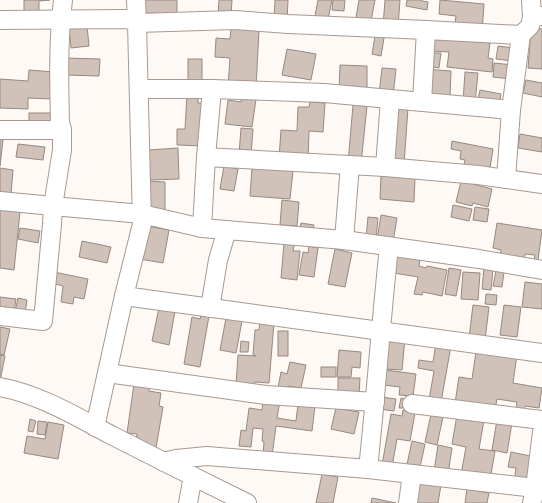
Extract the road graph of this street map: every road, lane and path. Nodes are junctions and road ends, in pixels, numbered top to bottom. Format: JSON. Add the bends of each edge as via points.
{"nodes":[{"id":1,"x":63,"y":0,"type":"edge"},
{"id":2,"x":136,"y":0,"type":"edge"},
{"id":3,"x":535,"y":11,"type":"edge"},
{"id":4,"x":0,"y":20,"type":"edge"},
{"id":5,"x":60,"y":21,"type":"junction"},
{"id":6,"x":137,"y":23,"type":"junction"},
{"id":7,"x":426,"y":30,"type":"junction"},
{"id":8,"x":520,"y":35,"type":"junction"},
{"id":9,"x":139,"y":89,"type":"junction"},
{"id":10,"x":212,"y":89,"type":"junction"},
{"id":11,"x":390,"y":99,"type":"junction"},
{"id":12,"x":422,"y":102,"type":"junction"},
{"id":13,"x":511,"y":110,"type":"junction"},
{"id":14,"x":0,"y":130,"type":"edge"},
{"id":15,"x":62,"y":130,"type":"junction"},
{"id":16,"x":206,"y":157,"type":"junction"},
{"id":17,"x":350,"y":165,"type":"junction"},
{"id":18,"x":385,"y":167,"type":"junction"},
{"id":19,"x":506,"y":179,"type":"junction"},
{"id":20,"x":542,"y":184,"type":"edge"},
{"id":21,"x":0,"y":201,"type":"edge"},
{"id":22,"x":52,"y":206,"type":"junction"},
{"id":23,"x":142,"y":214,"type":"junction"},
{"id":24,"x":202,"y":228,"type":"junction"},
{"id":25,"x":227,"y":230,"type":"junction"},
{"id":26,"x":344,"y":240,"type":"junction"},
{"id":27,"x":389,"y":247,"type":"junction"},
{"id":28,"x":542,"y":270,"type":"edge"},
{"id":29,"x":124,"y":296,"type":"junction"},
{"id":30,"x":210,"y":308,"type":"junction"},
{"id":31,"x":0,"y":316,"type":"edge"},
{"id":32,"x":380,"y":331,"type":"junction"},
{"id":33,"x":542,"y":353,"type":"edge"},
{"id":34,"x":107,"y":372,"type":"junction"},
{"id":35,"x":0,"y":387,"type":"edge"},
{"id":36,"x":375,"y":402,"type":"junction"},
{"id":37,"x":412,"y":404,"type":"dead end"},
{"id":38,"x":542,"y":420,"type":"edge"},
{"id":39,"x":95,"y":426,"type":"junction"},
{"id":40,"x":542,"y":432,"type":"edge"},
{"id":41,"x":164,"y":462,"type":"junction"},
{"id":42,"x":368,"y":469,"type":"junction"},
{"id":43,"x":412,"y":474,"type":"junction"},
{"id":44,"x":193,"y":476,"type":"junction"},
{"id":45,"x":533,"y":496,"type":"edge"},
{"id":46,"x":188,"y":503,"type":"edge"},
{"id":47,"x":247,"y":503,"type":"edge"},
{"id":48,"x":408,"y":503,"type":"edge"}],
"edges":[{"from":1,"to":5,"type":"street"},
{"from":2,"to":6,"type":"street"},
{"from":3,"to":8,"type":"street","via":[[530,26]]},
{"from":4,"to":5,"type":"street"},
{"from":5,"to":6,"type":"street","via":[[127,19]]},
{"from":5,"to":15,"type":"street","via":[[58,70]]},
{"from":6,"to":7,"type":"street","via":[[235,20]]},
{"from":6,"to":9,"type":"street"},
{"from":7,"to":8,"type":"street"},
{"from":7,"to":12,"type":"street"},
{"from":8,"to":13,"type":"street"},
{"from":9,"to":10,"type":"street"},
{"from":9,"to":23,"type":"street"},
{"from":10,"to":11,"type":"street","via":[[324,93]]},
{"from":10,"to":16,"type":"street"},
{"from":11,"to":12,"type":"street"},
{"from":11,"to":18,"type":"street"},
{"from":12,"to":13,"type":"street"},
{"from":13,"to":19,"type":"street"},
{"from":14,"to":15,"type":"street"},
{"from":15,"to":22,"type":"street","via":[[62,150]]},
{"from":16,"to":17,"type":"street"},
{"from":16,"to":24,"type":"street"},
{"from":17,"to":18,"type":"street"},
{"from":17,"to":26,"type":"street"},
{"from":18,"to":19,"type":"street"},
{"from":19,"to":20,"type":"street"},
{"from":21,"to":22,"type":"street"},
{"from":22,"to":23,"type":"street"},
{"from":22,"to":31,"type":"street","via":[[43,321]]},
{"from":23,"to":24,"type":"street"},
{"from":23,"to":29,"type":"street","via":[[142,224]]},
{"from":24,"to":25,"type":"street"},
{"from":25,"to":26,"type":"street"},
{"from":25,"to":30,"type":"street","via":[[218,260]]},
{"from":26,"to":27,"type":"street"},
{"from":27,"to":28,"type":"street"},
{"from":27,"to":32,"type":"street"},
{"from":29,"to":30,"type":"street"},
{"from":29,"to":34,"type":"street"},
{"from":30,"to":32,"type":"street"},
{"from":32,"to":33,"type":"street"},
{"from":32,"to":36,"type":"street"},
{"from":34,"to":36,"type":"street","via":[[266,395]]},
{"from":34,"to":39,"type":"street"},
{"from":35,"to":39,"type":"street","via":[[12,389]]},
{"from":36,"to":42,"type":"street"},
{"from":37,"to":38,"type":"street"},
{"from":39,"to":41,"type":"street"},
{"from":40,"to":45,"type":"street"},
{"from":41,"to":42,"type":"street","via":[[207,456]]},
{"from":41,"to":44,"type":"street"},
{"from":42,"to":43,"type":"street"},
{"from":43,"to":45,"type":"street"},
{"from":43,"to":48,"type":"street"},
{"from":44,"to":46,"type":"street"},
{"from":44,"to":47,"type":"street"}]}
